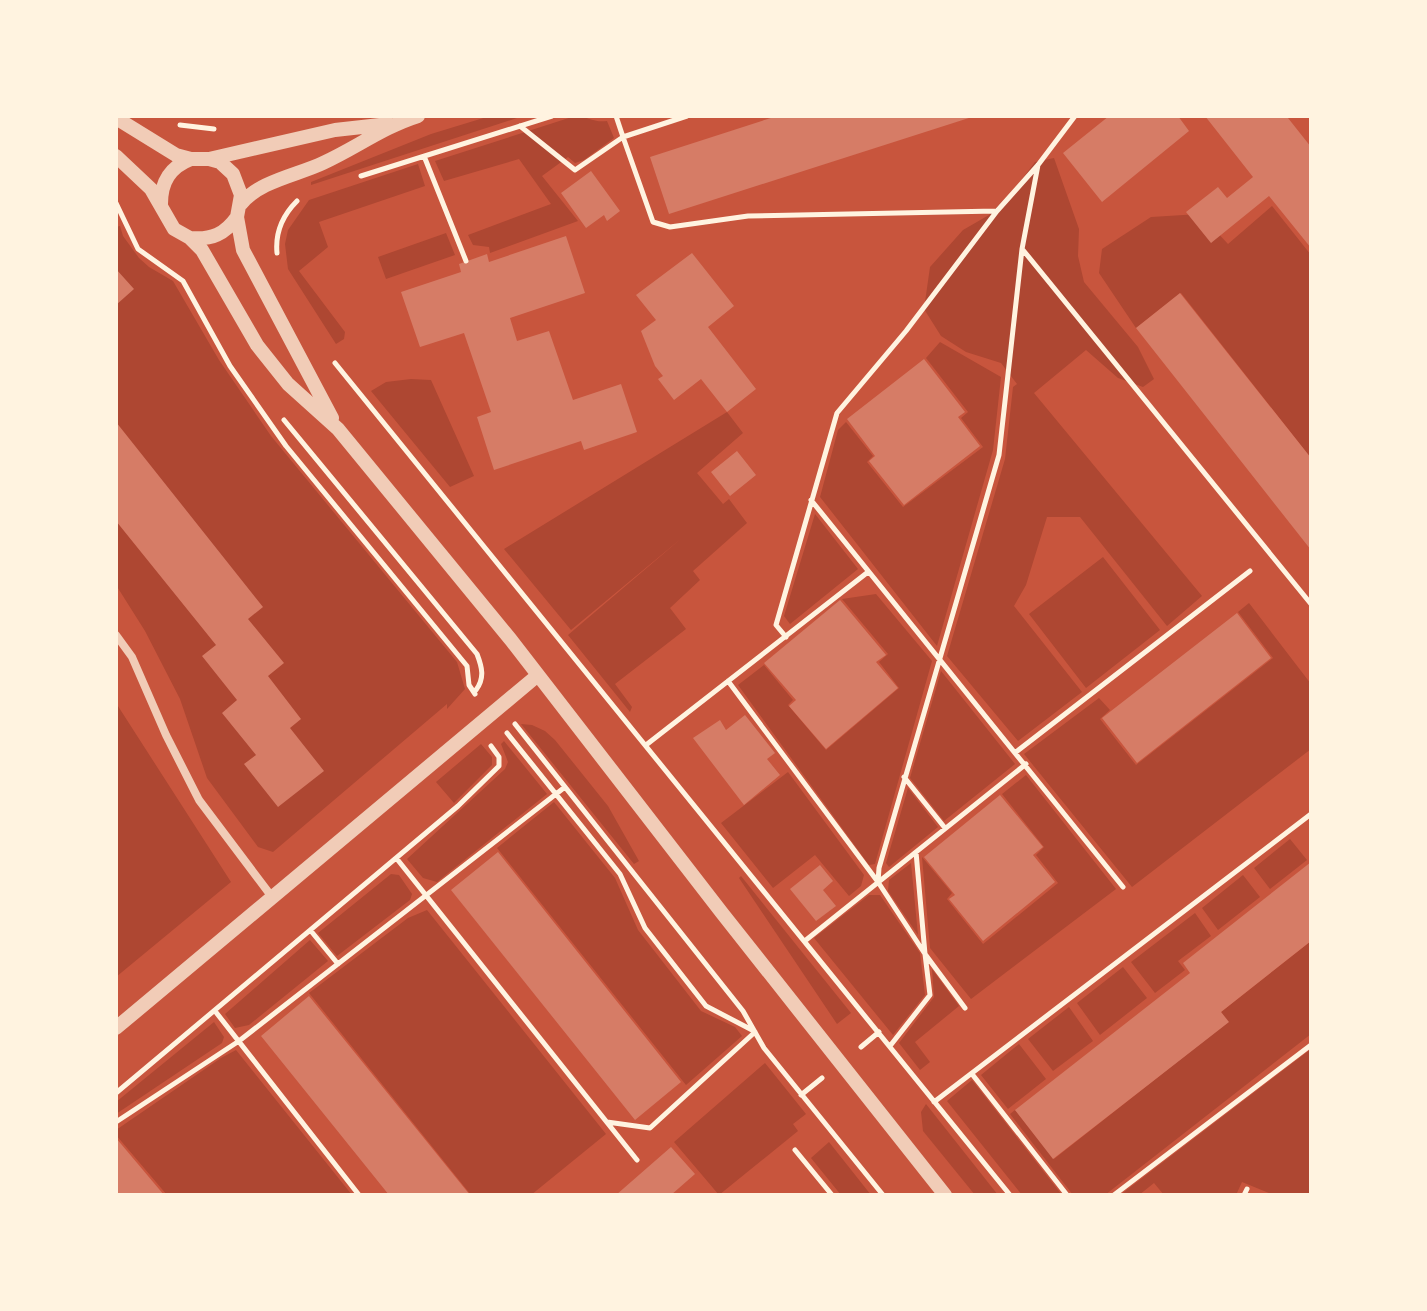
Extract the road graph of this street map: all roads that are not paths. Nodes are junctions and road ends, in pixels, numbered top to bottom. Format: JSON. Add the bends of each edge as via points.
{"nodes":[{"id":1,"x":418,"y":116,"type":"edge"},
{"id":2,"x":116,"y":118,"type":"edge"},
{"id":3,"x":393,"y":124,"type":"junction"},
{"id":4,"x":116,"y":156,"type":"edge"},
{"id":5,"x":191,"y":159,"type":"junction"},
{"id":6,"x":209,"y":159,"type":"junction"},
{"id":7,"x":161,"y":205,"type":"junction"},
{"id":8,"x":239,"y":210,"type":"junction"},
{"id":9,"x":190,"y":238,"type":"junction"},
{"id":10,"x":338,"y":429,"type":"junction"},
{"id":11,"x":116,"y":635,"type":"edge"},
{"id":12,"x":538,"y":675,"type":"junction"},
{"id":13,"x":272,"y":897,"type":"junction"},
{"id":14,"x":116,"y":1028,"type":"edge"},
{"id":15,"x":945,"y":1195,"type":"edge"}],
"edges":[{"from":1,"to":3,"type":"street"},
{"from":2,"to":5,"type":"street"},
{"from":3,"to":6,"type":"street","via":[[326,131]]},
{"from":3,"to":8,"type":"street","via":[[326,162],[255,191]]},
{"from":4,"to":7,"type":"street"},
{"from":5,"to":6,"type":"street"},
{"from":5,"to":7,"type":"street","via":[[171,171]]},
{"from":6,"to":8,"type":"street","via":[[233,174],[241,195]]},
{"from":7,"to":9,"type":"street","via":[[168,222]]},
{"from":8,"to":9,"type":"street","via":[[218,235]]},
{"from":8,"to":10,"type":"street","via":[[243,250]]},
{"from":9,"to":10,"type":"street","via":[[213,266],[257,345],[288,384]]},
{"from":10,"to":12,"type":"street"},
{"from":11,"to":13,"type":"street","via":[[132,657],[199,800]]},
{"from":12,"to":13,"type":"street"},
{"from":12,"to":15,"type":"street"},
{"from":13,"to":14,"type":"street"}]}
